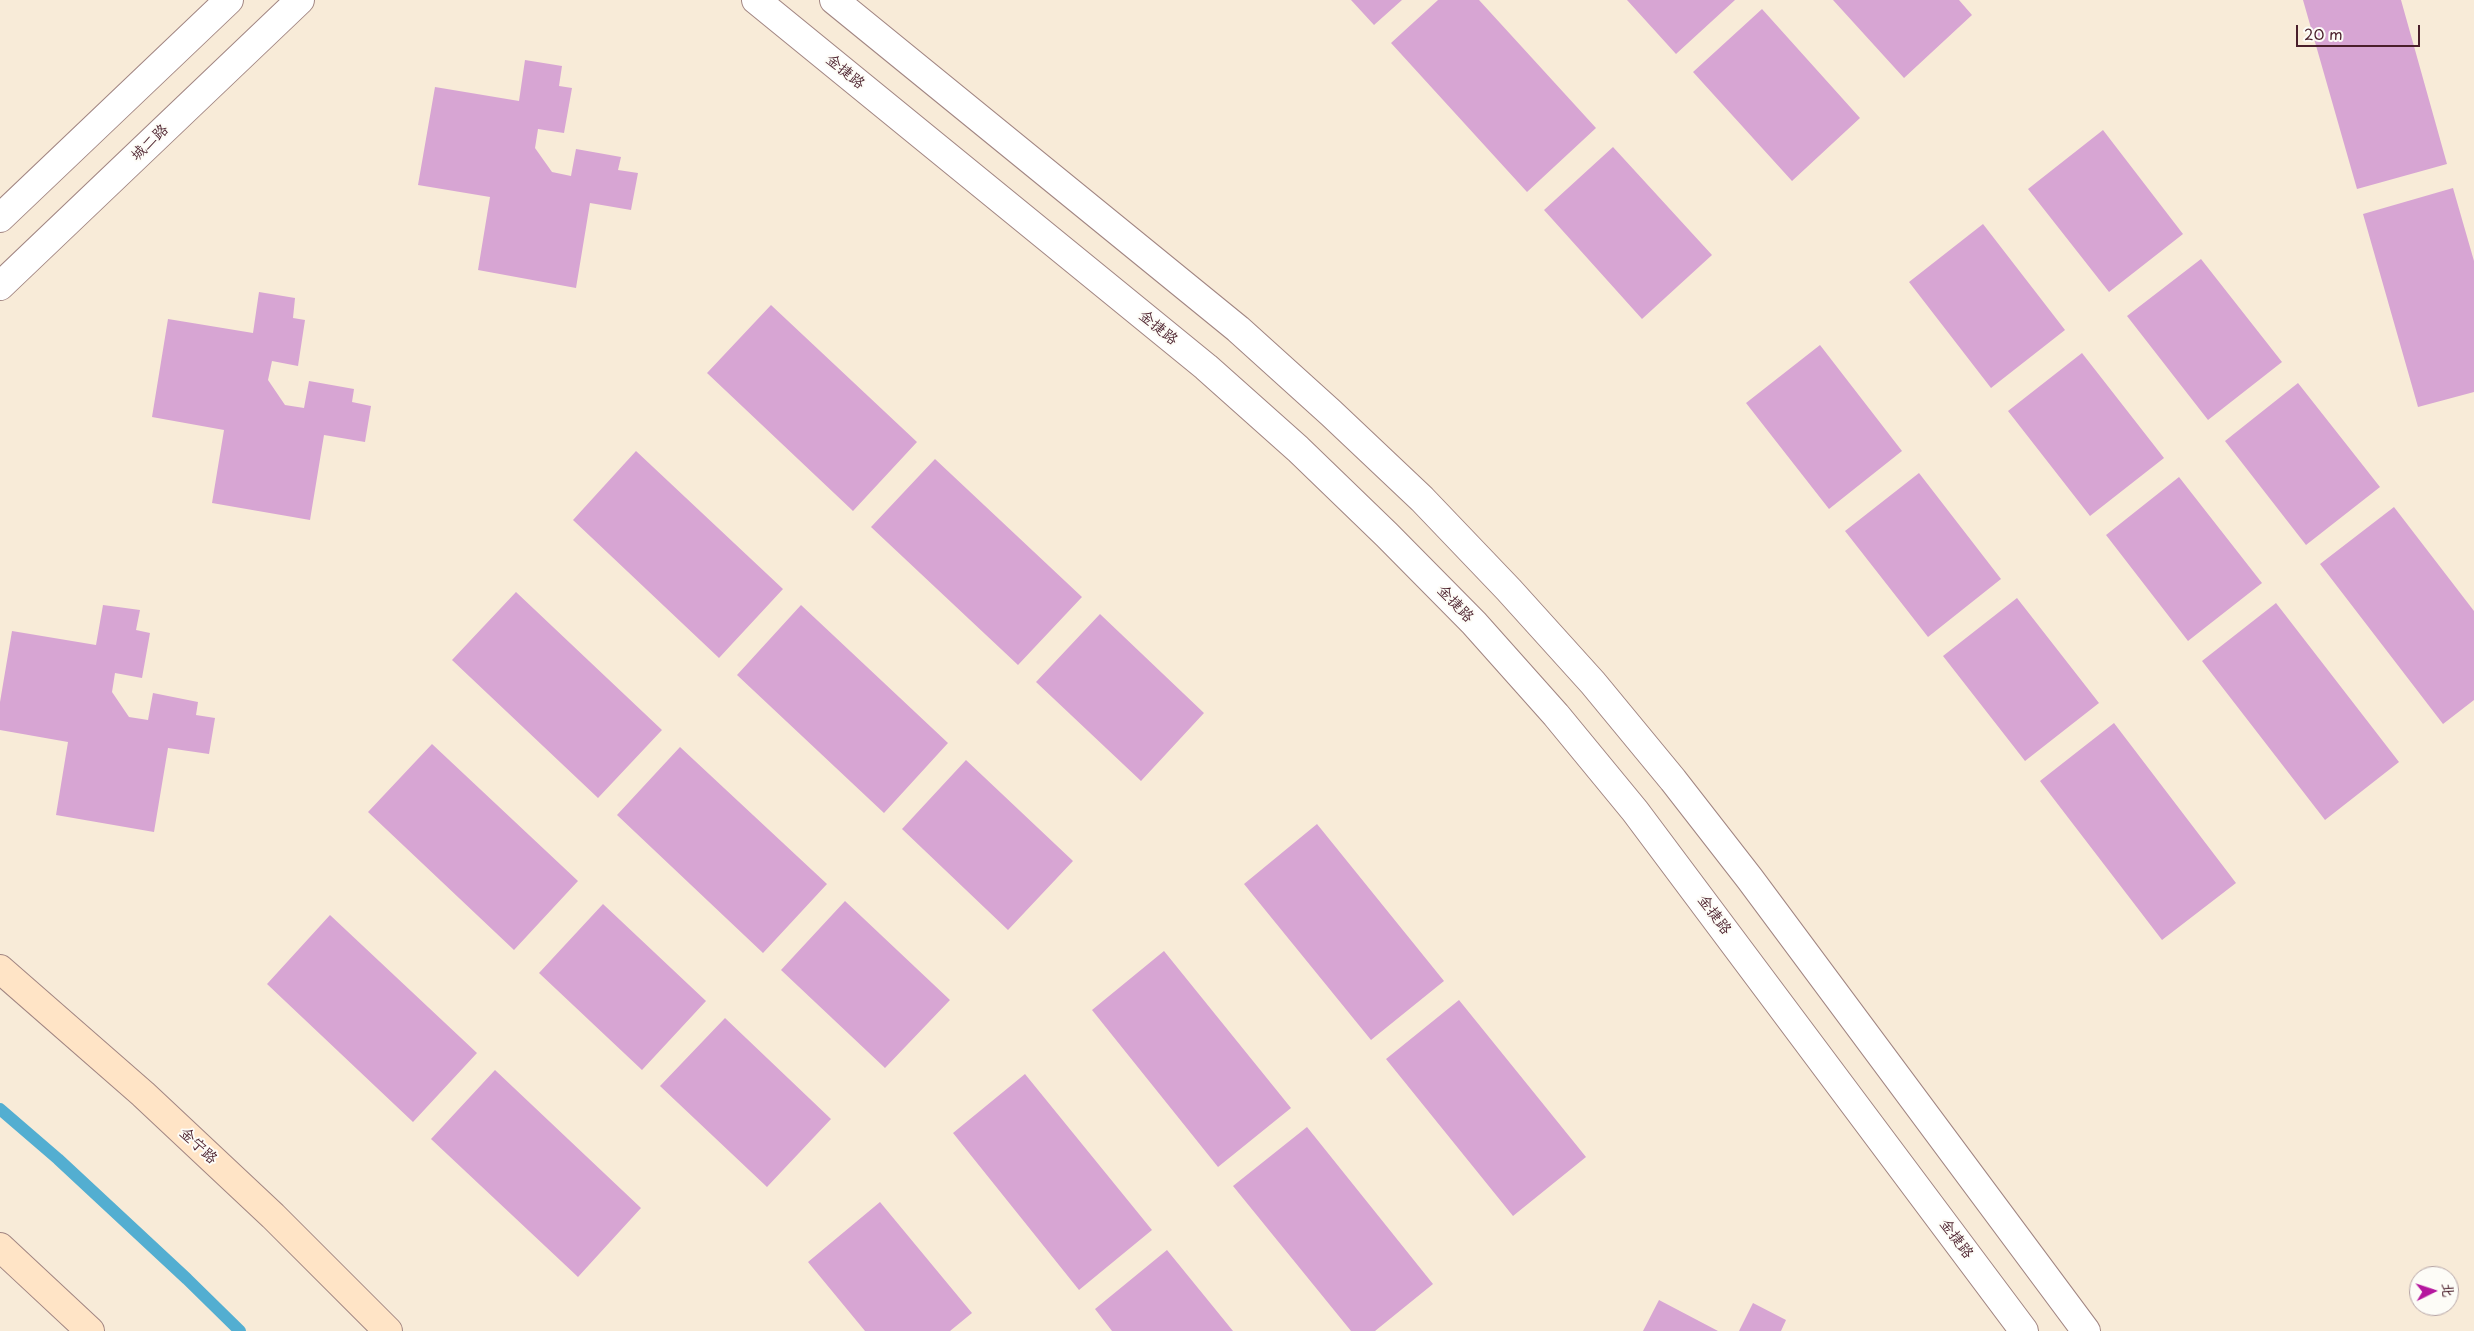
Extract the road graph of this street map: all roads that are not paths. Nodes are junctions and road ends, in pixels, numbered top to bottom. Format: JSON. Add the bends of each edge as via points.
{"nodes":[{"id":1,"x":229,"y":0,"type":"edge"},
{"id":2,"x":300,"y":0,"type":"edge"},
{"id":3,"x":756,"y":0,"type":"edge"},
{"id":4,"x":834,"y":0,"type":"edge"},
{"id":5,"x":0,"y":218,"type":"edge"},
{"id":6,"x":0,"y":286,"type":"edge"},
{"id":7,"x":0,"y":969,"type":"edge"},
{"id":8,"x":0,"y":1247,"type":"edge"},
{"id":9,"x":90,"y":1331,"type":"edge"},
{"id":10,"x":388,"y":1331,"type":"edge"},
{"id":11,"x":2024,"y":1331,"type":"edge"},
{"id":12,"x":2086,"y":1331,"type":"edge"}],
"edges":[{"from":1,"to":5,"type":"street"},
{"from":2,"to":6,"type":"street","name":"城二路"},
{"from":3,"to":11,"type":"street","name":"金捷路","via":[[1206,367],[1312,462],[1474,623],[1635,811]]},
{"from":4,"to":12,"type":"street","via":[[1238,329],[1422,499],[1509,590],[1593,683],[1685,795]]},
{"from":7,"to":10,"type":"main road","name":"金宁路","via":[[151,1101]]},
{"from":8,"to":9,"type":"main road"}]}
